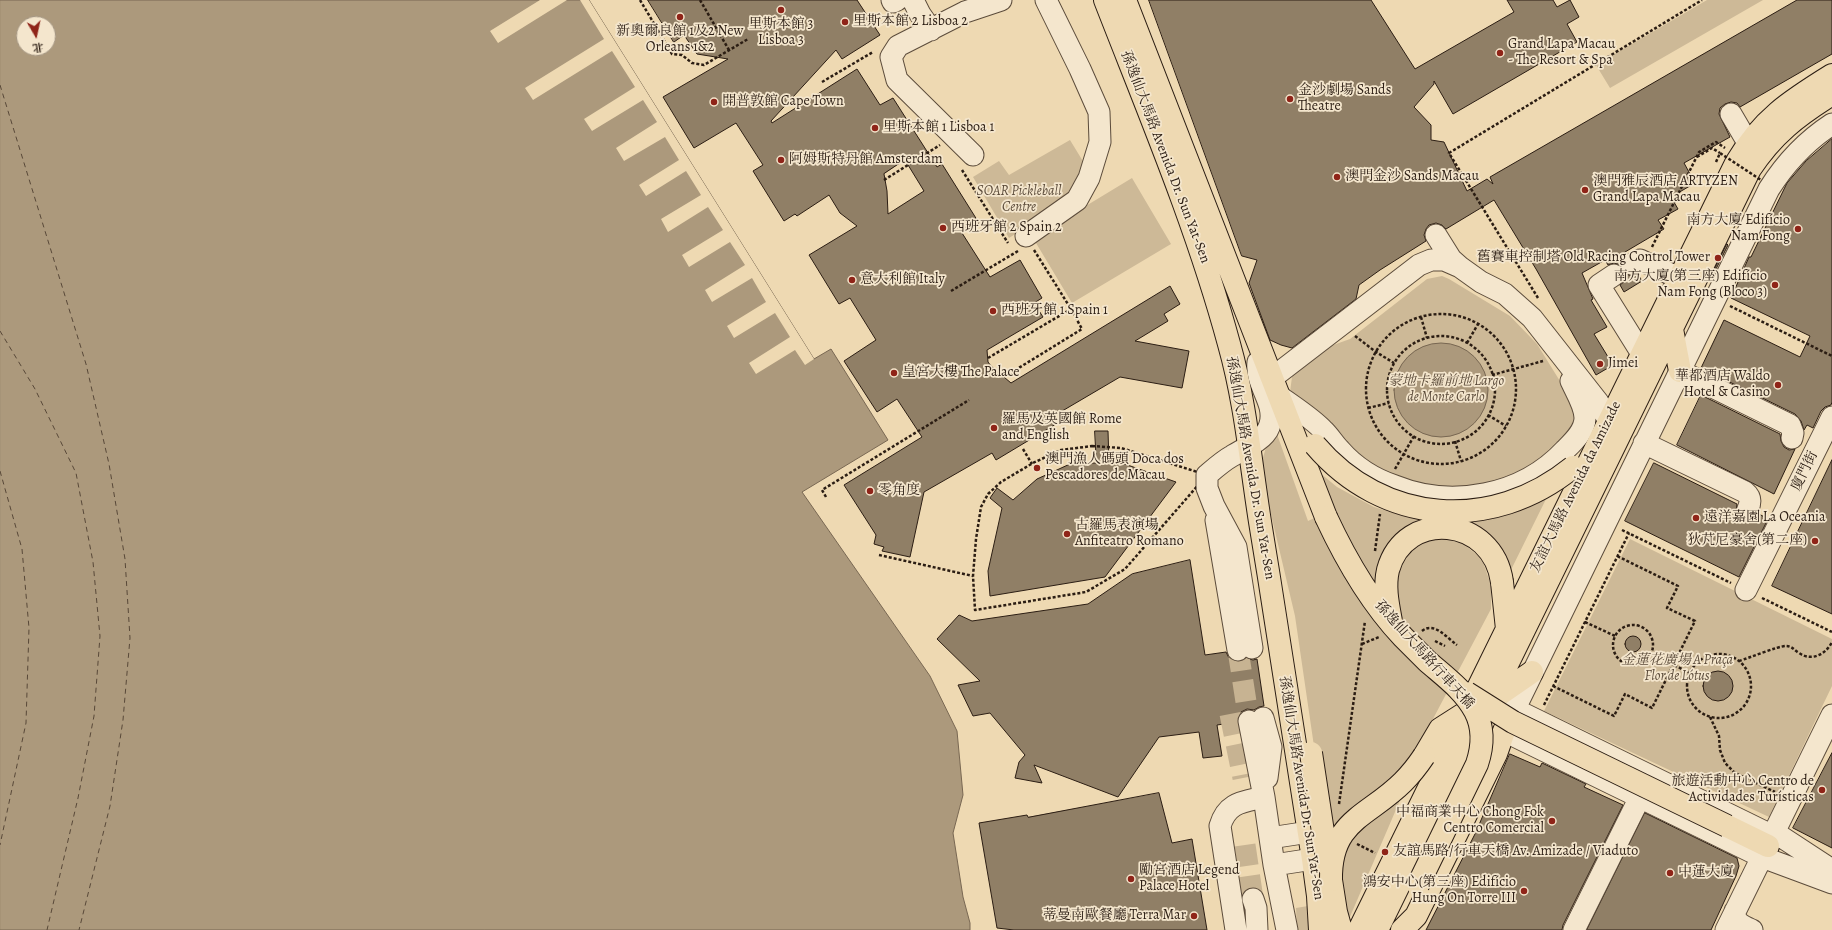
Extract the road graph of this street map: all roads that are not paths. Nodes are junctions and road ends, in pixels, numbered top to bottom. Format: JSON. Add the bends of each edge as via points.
{"nodes":[{"id":1,"x":892,"y":0,"type":"edge"},
{"id":2,"x":897,"y":0,"type":"edge"},
{"id":3,"x":913,"y":0,"type":"edge"},
{"id":4,"x":1001,"y":0,"type":"edge"},
{"id":5,"x":1046,"y":0,"type":"edge"},
{"id":6,"x":1105,"y":0,"type":"edge"},
{"id":7,"x":1125,"y":0,"type":"edge"},
{"id":8,"x":931,"y":30,"type":"junction"},
{"id":9,"x":1832,"y":75,"type":"edge"},
{"id":10,"x":1832,"y":94,"type":"edge"},
{"id":11,"x":1731,"y":114,"type":"dead end"},
{"id":12,"x":1832,"y":124,"type":"edge"},
{"id":13,"x":1736,"y":151,"type":"junction"},
{"id":14,"x":966,"y":161,"type":"road end"},
{"id":15,"x":1436,"y":235,"type":"dead end"},
{"id":16,"x":1028,"y":240,"type":"road end"},
{"id":17,"x":1639,"y":263,"type":"road end"},
{"id":18,"x":1460,"y":267,"type":"junction"},
{"id":19,"x":1614,"y":275,"type":"dead end"},
{"id":20,"x":1679,"y":278,"type":"junction"},
{"id":21,"x":1672,"y":329,"type":"junction"},
{"id":22,"x":1262,"y":352,"type":"junction"},
{"id":23,"x":1642,"y":354,"type":"junction"},
{"id":24,"x":1553,"y":356,"type":"junction"},
{"id":25,"x":1680,"y":371,"type":"junction"},
{"id":26,"x":1278,"y":394,"type":"junction"},
{"id":27,"x":1832,"y":417,"type":"edge"},
{"id":28,"x":1609,"y":421,"type":"junction"},
{"id":29,"x":1791,"y":431,"type":"dead end"},
{"id":30,"x":1600,"y":440,"type":"junction"},
{"id":31,"x":1644,"y":443,"type":"junction"},
{"id":32,"x":1250,"y":446,"type":"junction"},
{"id":33,"x":1748,"y":509,"type":"dead end"},
{"id":34,"x":1326,"y":517,"type":"joint"},
{"id":35,"x":1746,"y":590,"type":"road end"},
{"id":36,"x":1391,"y":623,"type":"junction"},
{"id":37,"x":1507,"y":629,"type":"junction"},
{"id":38,"x":1245,"y":649,"type":"tunnel mouth"},
{"id":39,"x":1532,"y":672,"type":"junction"},
{"id":40,"x":1454,"y":683,"type":"junction"},
{"id":41,"x":1489,"y":702,"type":"junction"},
{"id":42,"x":1514,"y":709,"type":"junction"},
{"id":43,"x":1466,"y":712,"type":"junction"},
{"id":44,"x":1832,"y":715,"type":"edge"},
{"id":45,"x":1256,"y":719,"type":"tunnel mouth"},
{"id":46,"x":1538,"y":721,"type":"junction"},
{"id":47,"x":1504,"y":731,"type":"junction"},
{"id":48,"x":1529,"y":743,"type":"junction"},
{"id":49,"x":1243,"y":778,"type":"tunnel mouth"},
{"id":50,"x":1264,"y":797,"type":"junction"},
{"id":51,"x":1640,"y":797,"type":"junction"},
{"id":52,"x":1309,"y":832,"type":"junction"},
{"id":53,"x":1270,"y":838,"type":"junction"},
{"id":54,"x":1769,"y":843,"type":"junction"},
{"id":55,"x":1314,"y":859,"type":"junction"},
{"id":56,"x":1274,"y":865,"type":"junction"},
{"id":57,"x":1832,"y":870,"type":"edge"},
{"id":58,"x":1331,"y":880,"type":"junction"},
{"id":59,"x":1832,"y":883,"type":"edge"},
{"id":60,"x":1282,"y":902,"type":"junction"},
{"id":61,"x":1334,"y":904,"type":"junction"},
{"id":62,"x":1736,"y":925,"type":"edge"},
{"id":63,"x":1236,"y":930,"type":"edge"},
{"id":64,"x":1257,"y":930,"type":"edge"},
{"id":65,"x":1287,"y":930,"type":"edge"},
{"id":66,"x":1320,"y":930,"type":"edge"},
{"id":67,"x":1342,"y":930,"type":"edge"},
{"id":68,"x":1354,"y":930,"type":"edge"},
{"id":69,"x":1359,"y":930,"type":"edge"},
{"id":70,"x":1377,"y":930,"type":"edge"},
{"id":71,"x":1395,"y":930,"type":"edge"},
{"id":72,"x":1402,"y":930,"type":"edge"},
{"id":73,"x":1574,"y":930,"type":"edge"}],
"edges":[{"from":1,"to":2,"type":"street"},
{"from":3,"to":8,"type":"street"},
{"from":4,"to":8,"type":"street","via":[[965,12]]},
{"from":5,"to":16,"type":"street","via":[[1099,112],[1100,142],[1089,178],[1077,200]]},
{"from":6,"to":32,"type":"main road","name":"孫逸仙大馬路 Avenida Dr. Sun Yat-Sen","via":[[1187,210],[1212,286],[1237,377]]},
{"from":7,"to":22,"type":"main road","name":"孫逸仙大馬路 Avenida Dr. Sun Yat-Sen"},
{"from":8,"to":14,"type":"street","via":[[898,46],[891,58],[897,80],[954,136]]},
{"from":9,"to":13,"type":"main road","name":"友誼大馬路 Avenida da Amizade","via":[[1785,105]]},
{"from":10,"to":21,"type":"main road","name":"友誼大馬路 Avenida da Amizade","via":[[1789,123],[1756,159]]},
{"from":11,"to":13,"type":"street"},
{"from":12,"to":25,"type":"street","via":[[1804,145],[1776,177]]},
{"from":13,"to":20,"type":"main road","name":"友誼大馬路 Avenida da Amizade"},
{"from":15,"to":18,"type":"street","via":[[1450,259]]},
{"from":17,"to":20,"type":"street"},
{"from":18,"to":24,"type":"street","via":[[1481,282],[1505,294],[1532,318]]},
{"from":18,"to":26,"type":"street","via":[[1444,260],[1431,260],[1419,265],[1341,325]]},
{"from":19,"to":23,"type":"street","via":[[1599,285]]},
{"from":20,"to":23,"type":"main road","name":"友誼大馬路 Avenida da Amizade"},
{"from":21,"to":25,"type":"main road"},
{"from":21,"to":41,"type":"main road","name":"友誼大馬路 Avenida da Amizade"},
{"from":22,"to":26,"type":"main road","name":"孫逸仙大馬路 Avenida Dr. Sun Yat-Sen"},
{"from":22,"to":32,"type":"street","via":[[1258,371],[1270,407],[1270,421],[1264,436]]},
{"from":23,"to":28,"type":"main road","name":"友誼大馬路 Avenida da Amizade"},
{"from":24,"to":26,"type":"street","via":[[1584,409],[1585,423],[1580,433],[1554,461],[1532,476],[1502,489],[1471,496],[1445,498],[1419,494],[1382,481],[1350,459],[1324,430]]},
{"from":24,"to":28,"type":"street","via":[[1598,402]]},
{"from":25,"to":29,"type":"street","via":[[1742,398]]},
{"from":25,"to":31,"type":"street"},
{"from":26,"to":30,"type":"main road","bridge":true,"via":[[1315,445],[1334,466],[1370,491],[1396,502],[1439,511],[1468,511],[1510,503],[1537,492],[1573,467]]},
{"from":26,"to":34,"type":"main road","name":"孫逸仙大馬路 Avenida Dr. Sun Yat-Sen"},
{"from":27,"to":35,"type":"street","name":"廈門街"},
{"from":28,"to":30,"type":"main road","name":"友誼大馬路 Avenida da Amizade"},
{"from":30,"to":37,"type":"main road","name":"友誼大馬路 Avenida da Amizade"},
{"from":31,"to":33,"type":"street","via":[[1745,492],[1750,500]]},
{"from":31,"to":39,"type":"street"},
{"from":32,"to":38,"type":"street","via":[[1230,456],[1207,475],[1207,488],[1214,506]]},
{"from":32,"to":52,"type":"main road","name":"孫逸仙大馬路 Avenida Dr. Sun Yat-Sen"},
{"from":32,"to":58,"type":"main road","bridge":true,"via":[[1289,616]]},
{"from":34,"to":36,"type":"main road","name":"孫逸仙大馬路行車天橋","bridge":true,"via":[[1359,579]]},
{"from":36,"to":37,"type":"main road","bridge":true,"via":[[1386,587],[1388,569],[1397,552],[1414,536],[1427,530],[1454,528],[1476,537],[1498,563]]},
{"from":36,"to":40,"type":"main road","name":"孫逸仙大馬路行車天橋","bridge":true},
{"from":37,"to":43,"type":"main road","name":"友誼大馬路 Avenida da Amizade"},
{"from":39,"to":41,"type":"main road"},
{"from":39,"to":42,"type":"street"},
{"from":40,"to":54,"type":"main road","bridge":true,"via":[[1482,704],[1513,722],[1727,826]]},
{"from":40,"to":71,"type":"main road","name":"孫逸仙大馬路行車天橋","bridge":true,"via":[[1470,702],[1480,722],[1481,753]]},
{"from":41,"to":70,"type":"main road","name":"友誼大馬路 Avenida da Amizade"},
{"from":42,"to":46,"type":"street"},
{"from":42,"to":47,"type":"street"},
{"from":43,"to":58,"type":"main road","bridge":true,"via":[[1440,729],[1424,756],[1403,783],[1361,814],[1343,832],[1333,855]]},
{"from":43,"to":69,"type":"main road","name":"友誼大馬路 Avenida da Amizade"},
{"from":44,"to":54,"type":"street"},
{"from":45,"to":50,"type":"street","via":[[1271,747]]},
{"from":46,"to":48,"type":"street","via":[[1530,727],[1527,738]]},
{"from":46,"to":54,"type":"street"},
{"from":47,"to":48,"type":"street"},
{"from":47,"to":72,"type":"main road","via":[[1496,754],[1416,916]]},
{"from":48,"to":51,"type":"street"},
{"from":49,"to":50,"type":"street"},
{"from":50,"to":53,"type":"street"},
{"from":50,"to":63,"type":"street","via":[[1234,805],[1223,815],[1220,826]]},
{"from":51,"to":54,"type":"street"},
{"from":51,"to":73,"type":"street"},
{"from":52,"to":53,"type":"street"},
{"from":52,"to":55,"type":"main road","name":"孫逸仙大馬路 Avenida Dr. Sun Yat-Sen"},
{"from":53,"to":56,"type":"street"},
{"from":54,"to":57,"type":"street"},
{"from":54,"to":59,"type":"street"},
{"from":54,"to":62,"type":"street"},
{"from":55,"to":56,"type":"street"},
{"from":55,"to":66,"type":"main road","name":"孫逸仙大馬路 Avenida Dr. Sun Yat-Sen"},
{"from":56,"to":60,"type":"street"},
{"from":58,"to":61,"type":"main road"},
{"from":60,"to":64,"type":"street","via":[[1254,903]]},
{"from":60,"to":65,"type":"street"},
{"from":61,"to":67,"type":"main road"},
{"from":61,"to":68,"type":"main road","via":[[1341,917]]}]}
